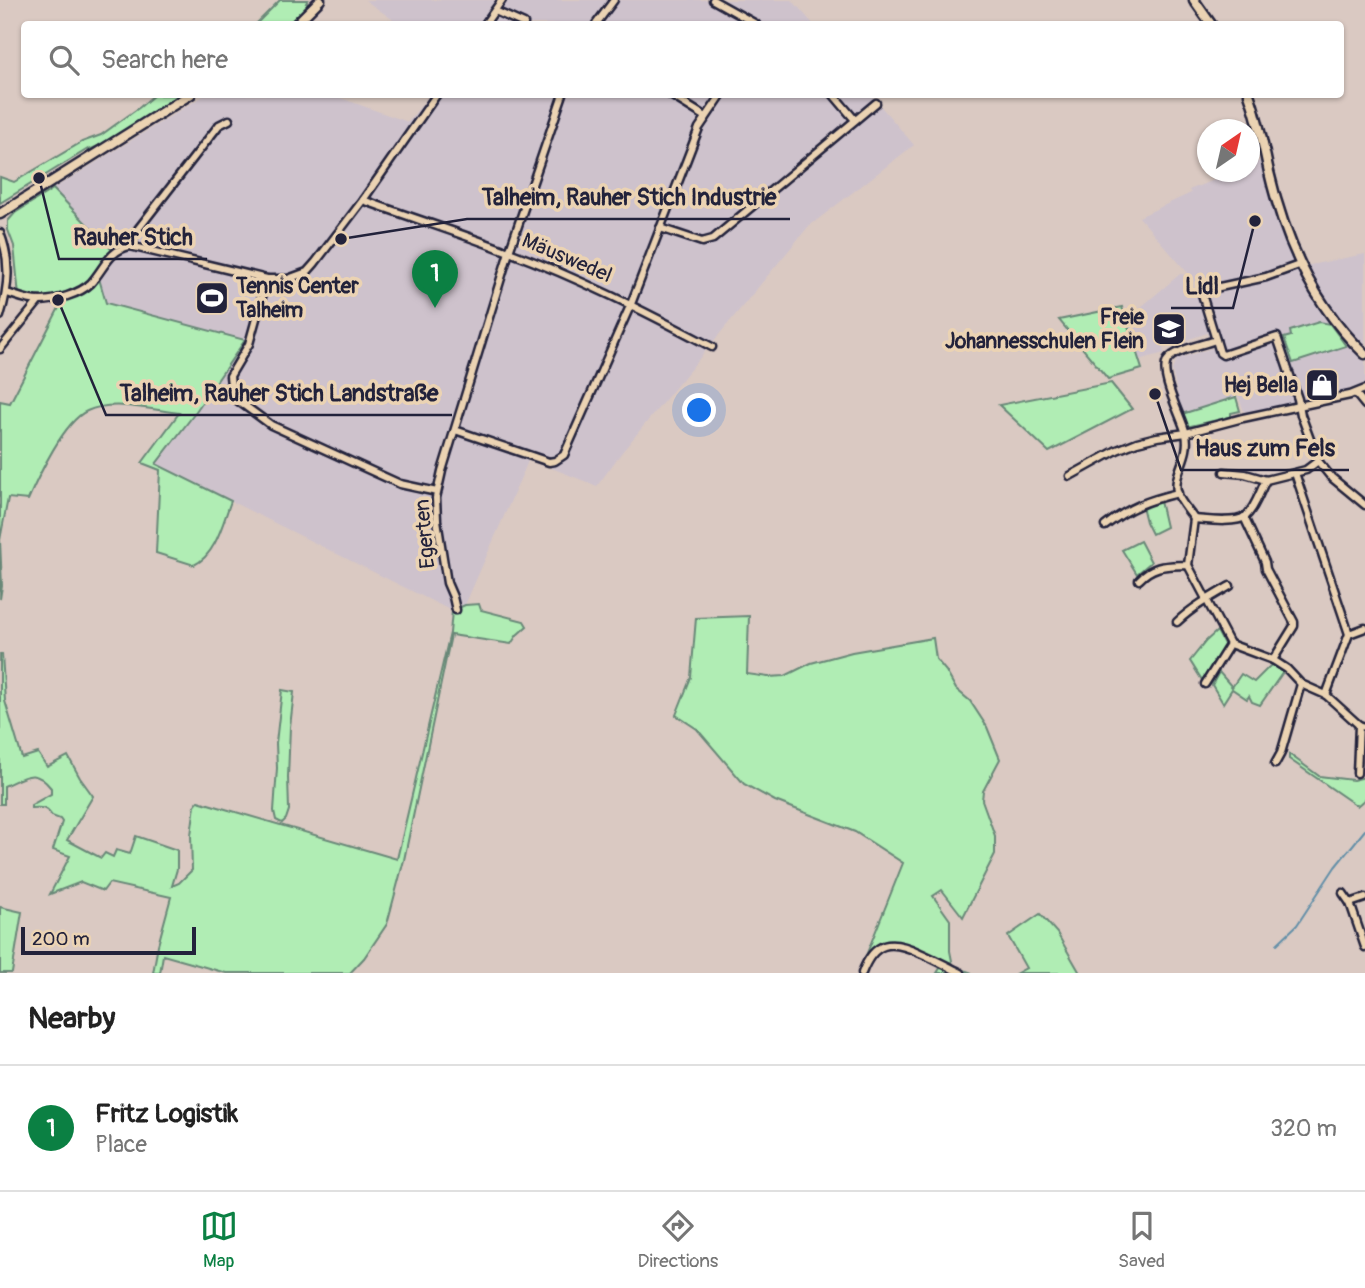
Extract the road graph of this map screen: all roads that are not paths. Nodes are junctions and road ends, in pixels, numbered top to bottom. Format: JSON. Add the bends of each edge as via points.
{"nodes":[{"id":1,"x":320,"y":0,"type":"edge"},
{"id":2,"x":502,"y":0,"type":"edge"},
{"id":3,"x":614,"y":0,"type":"edge"},
{"id":4,"x":713,"y":0,"type":"edge"},
{"id":5,"x":1194,"y":0,"type":"edge"},
{"id":6,"x":495,"y":10,"type":"junction"},
{"id":7,"x":299,"y":21,"type":"edge"},
{"id":8,"x":487,"y":21,"type":"edge"},
{"id":9,"x":518,"y":21,"type":"edge"},
{"id":10,"x":598,"y":21,"type":"edge"},
{"id":11,"x":751,"y":21,"type":"edge"},
{"id":12,"x":1209,"y":21,"type":"edge"},
{"id":13,"x":185,"y":98,"type":"edge"},
{"id":14,"x":434,"y":98,"type":"edge"},
{"id":15,"x":562,"y":98,"type":"edge"},
{"id":16,"x":675,"y":98,"type":"edge"},
{"id":17,"x":719,"y":98,"type":"edge"},
{"id":18,"x":836,"y":98,"type":"edge"},
{"id":19,"x":1250,"y":98,"type":"edge"},
{"id":20,"x":876,"y":103,"type":"dead end"},
{"id":21,"x":706,"y":117,"type":"junction"},
{"id":22,"x":229,"y":120,"type":"dead end"},
{"id":23,"x":855,"y":120,"type":"junction"},
{"id":24,"x":363,"y":200,"type":"junction"},
{"id":25,"x":0,"y":214,"type":"edge"},
{"id":26,"x":660,"y":228,"type":"junction"},
{"id":27,"x":0,"y":233,"type":"edge"},
{"id":28,"x":130,"y":246,"type":"junction"},
{"id":29,"x":509,"y":252,"type":"junction"},
{"id":30,"x":1300,"y":264,"type":"junction"},
{"id":31,"x":267,"y":279,"type":"junction"},
{"id":32,"x":7,"y":293,"type":"junction"},
{"id":33,"x":39,"y":301,"type":"junction"},
{"id":34,"x":631,"y":304,"type":"junction"},
{"id":35,"x":0,"y":316,"type":"edge"},
{"id":36,"x":1216,"y":340,"type":"junction"},
{"id":37,"x":712,"y":347,"type":"dead end"},
{"id":38,"x":0,"y":349,"type":"edge"},
{"id":39,"x":1365,"y":354,"type":"edge"},
{"id":40,"x":1365,"y":389,"type":"edge"},
{"id":41,"x":1356,"y":394,"type":"junction"},
{"id":42,"x":1365,"y":405,"type":"edge"},
{"id":43,"x":1299,"y":407,"type":"junction"},
{"id":44,"x":455,"y":430,"type":"junction"},
{"id":45,"x":1186,"y":433,"type":"junction"},
{"id":46,"x":1318,"y":461,"type":"junction"},
{"id":47,"x":1224,"y":472,"type":"dead end"},
{"id":48,"x":1295,"y":473,"type":"junction"},
{"id":49,"x":1070,"y":476,"type":"dead end"},
{"id":50,"x":1266,"y":480,"type":"junction"},
{"id":51,"x":437,"y":492,"type":"junction"},
{"id":52,"x":1178,"y":494,"type":"junction"},
{"id":53,"x":1365,"y":505,"type":"edge"},
{"id":54,"x":1244,"y":517,"type":"junction"},
{"id":55,"x":1194,"y":519,"type":"junction"},
{"id":56,"x":1105,"y":526,"type":"dead end"},
{"id":57,"x":1188,"y":565,"type":"junction"},
{"id":58,"x":1139,"y":580,"type":"dead end"},
{"id":59,"x":1230,"y":586,"type":"dead end"},
{"id":60,"x":1207,"y":599,"type":"junction"},
{"id":61,"x":456,"y":610,"type":"dead end"},
{"id":62,"x":1177,"y":622,"type":"dead end"},
{"id":63,"x":1365,"y":628,"type":"edge"},
{"id":64,"x":1349,"y":634,"type":"junction"},
{"id":65,"x":1230,"y":644,"type":"junction"},
{"id":66,"x":1273,"y":660,"type":"junction"},
{"id":67,"x":1205,"y":684,"type":"dead end"},
{"id":68,"x":1301,"y":684,"type":"junction"},
{"id":69,"x":1326,"y":695,"type":"junction"},
{"id":70,"x":1362,"y":726,"type":"edge"},
{"id":71,"x":1275,"y":764,"type":"dead end"},
{"id":72,"x":1357,"y":773,"type":"dead end"},
{"id":73,"x":1343,"y":893,"type":"dead end"},
{"id":74,"x":1365,"y":898,"type":"edge"},
{"id":75,"x":1350,"y":903,"type":"junction"},
{"id":76,"x":1365,"y":947,"type":"edge"},
{"id":77,"x":862,"y":973,"type":"edge"},
{"id":78,"x":961,"y":973,"type":"edge"}],
"edges":[{"from":1,"to":7,"type":"main road"},
{"from":2,"to":6,"type":"street"},
{"from":3,"to":10,"type":"street"},
{"from":4,"to":11,"type":"street"},
{"from":5,"to":12,"type":"main road"},
{"from":6,"to":8,"type":"street"},
{"from":6,"to":9,"type":"street"},
{"from":13,"to":25,"type":"main road"},
{"from":14,"to":24,"type":"street"},
{"from":15,"to":29,"type":"street","name":"Egerten"},
{"from":16,"to":21,"type":"street"},
{"from":17,"to":21,"type":"street"},
{"from":18,"to":23,"type":"street"},
{"from":19,"to":30,"type":"main road","via":[[1277,201]]},
{"from":20,"to":23,"type":"street"},
{"from":21,"to":26,"type":"street"},
{"from":22,"to":28,"type":"street","via":[[219,125],[135,233]]},
{"from":23,"to":26,"type":"street","via":[[713,239],[702,242]]},
{"from":24,"to":29,"type":"street","name":"Mäuswedel"},
{"from":24,"to":31,"type":"street","via":[[307,272],[288,279]]},
{"from":26,"to":34,"type":"street"},
{"from":27,"to":32,"type":"street","via":[[7,261]]},
{"from":28,"to":31,"type":"street"},
{"from":28,"to":33,"type":"street","via":[[115,253],[89,285]]},
{"from":29,"to":34,"type":"street","name":"Mäuswedel"},
{"from":29,"to":44,"type":"street","name":"Egerten"},
{"from":30,"to":36,"type":"street","via":[[1266,277],[1201,291]]},
{"from":30,"to":39,"type":"main road","via":[[1334,322]]},
{"from":31,"to":51,"type":"street","via":[[249,344],[230,376],[237,400],[271,425],[305,441],[400,484]]},
{"from":32,"to":33,"type":"street"},
{"from":32,"to":35,"type":"street"},
{"from":33,"to":38,"type":"street"},
{"from":34,"to":37,"type":"street","name":"Mäuswedel"},
{"from":34,"to":44,"type":"street","via":[[560,458],[549,462]]},
{"from":36,"to":43,"type":"street","via":[[1223,355],[1277,337]]},
{"from":36,"to":45,"type":"street","via":[[1167,361],[1165,372]]},
{"from":40,"to":41,"type":"street"},
{"from":41,"to":42,"type":"street"},
{"from":41,"to":43,"type":"street"},
{"from":43,"to":45,"type":"street"},
{"from":43,"to":46,"type":"street"},
{"from":44,"to":51,"type":"street","name":"Egerten"},
{"from":45,"to":49,"type":"street","via":[[1117,450]]},
{"from":45,"to":52,"type":"street","via":[[1188,448],[1177,480]]},
{"from":46,"to":48,"type":"street"},
{"from":46,"to":53,"type":"street"},
{"from":47,"to":50,"type":"street"},
{"from":48,"to":50,"type":"street"},
{"from":48,"to":64,"type":"street"},
{"from":50,"to":54,"type":"street"},
{"from":51,"to":61,"type":"street","name":"Egerten","via":[[447,583]]},
{"from":52,"to":55,"type":"street"},
{"from":52,"to":56,"type":"street","via":[[1138,505]]},
{"from":54,"to":55,"type":"street"},
{"from":54,"to":66,"type":"street","via":[[1294,622]]},
{"from":55,"to":57,"type":"street"},
{"from":57,"to":58,"type":"street","via":[[1153,568]]},
{"from":57,"to":60,"type":"street"},
{"from":59,"to":60,"type":"street"},
{"from":60,"to":62,"type":"street"},
{"from":60,"to":65,"type":"street"},
{"from":63,"to":64,"type":"street"},
{"from":64,"to":69,"type":"street"},
{"from":65,"to":66,"type":"street"},
{"from":65,"to":67,"type":"street"},
{"from":66,"to":68,"type":"street"},
{"from":68,"to":69,"type":"street"},
{"from":68,"to":71,"type":"street"},
{"from":69,"to":70,"type":"street"},
{"from":70,"to":72,"type":"street"},
{"from":73,"to":75,"type":"street"},
{"from":74,"to":75,"type":"street"},
{"from":75,"to":76,"type":"street"},
{"from":77,"to":78,"type":"street","via":[[872,954],[892,943]]}]}
